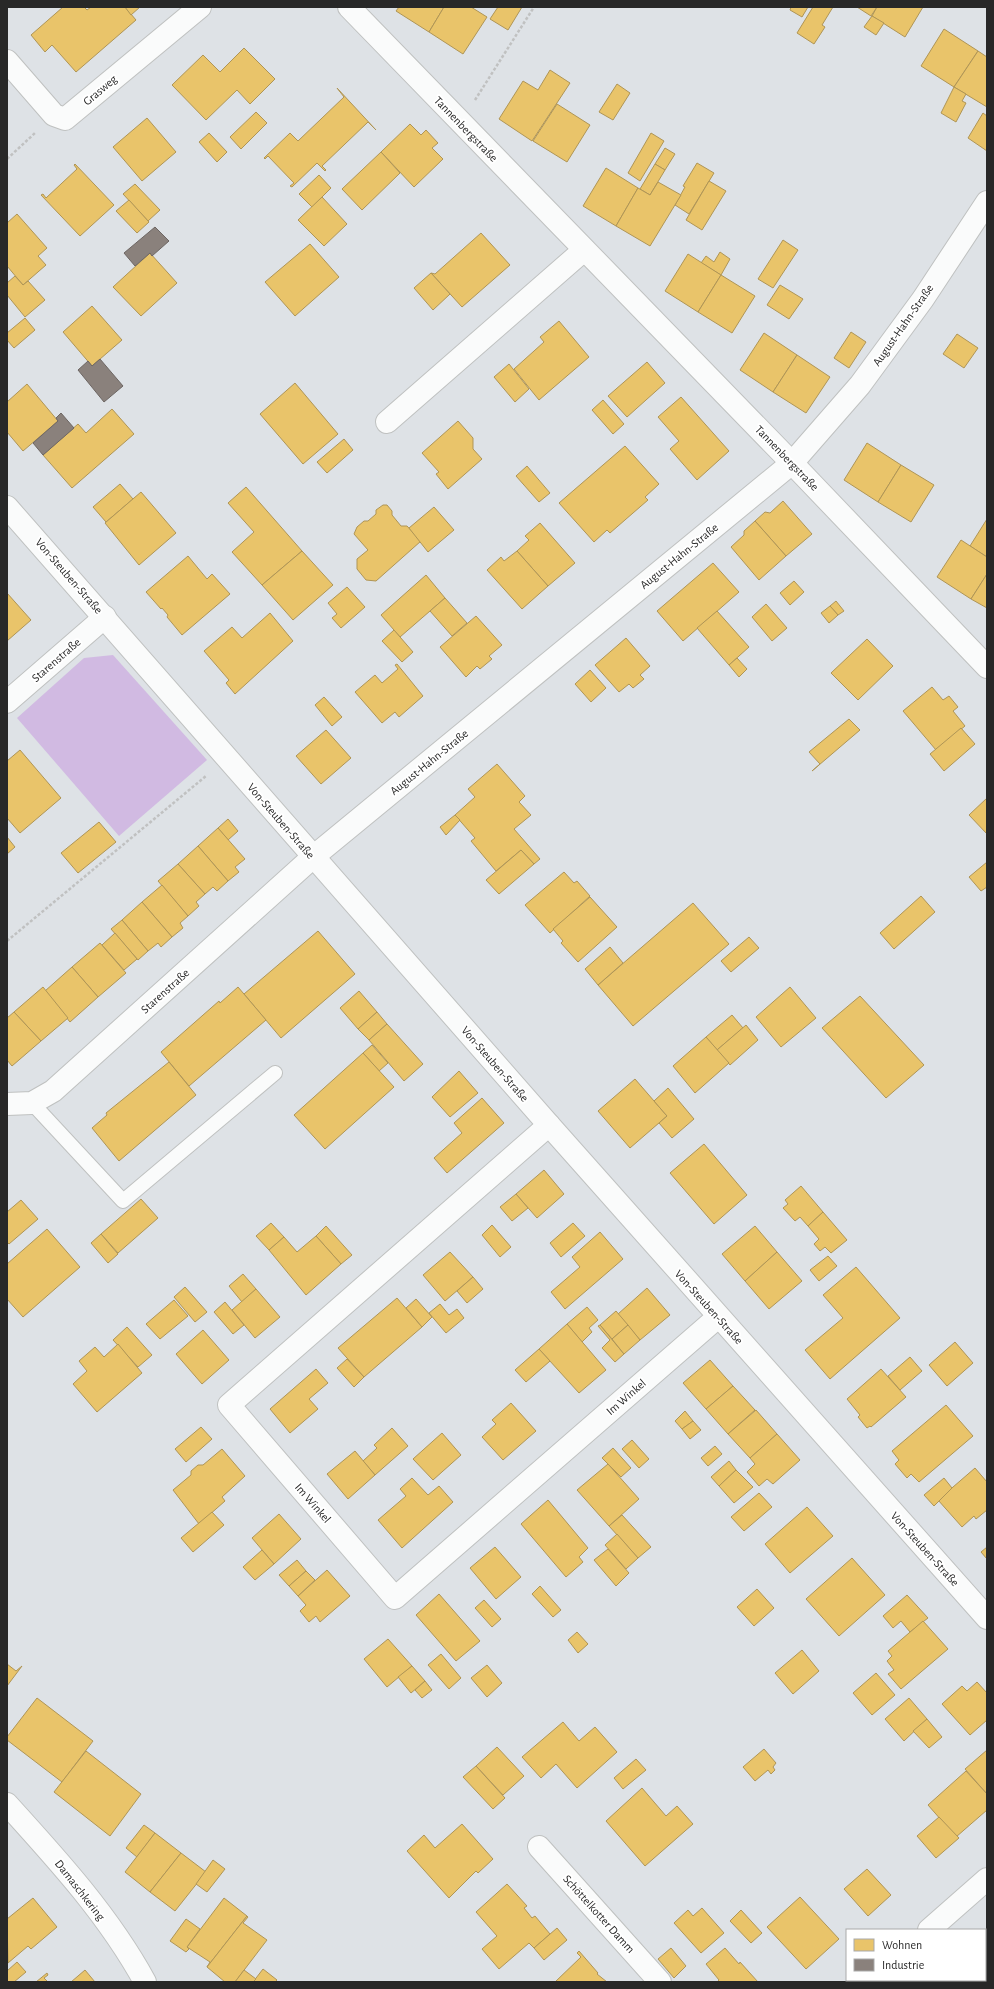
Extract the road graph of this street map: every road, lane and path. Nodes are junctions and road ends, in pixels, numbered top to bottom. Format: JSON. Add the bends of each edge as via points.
{"nodes":[{"id":1,"x":200,"y":7,"type":"edge"},
{"id":2,"x":349,"y":7,"type":"edge"},
{"id":3,"x":534,"y":7,"type":"edge"},
{"id":4,"x":7,"y":61,"type":"edge"},
{"id":5,"x":54,"y":115,"type":"junction"},
{"id":6,"x":460,"y":124,"type":"junction"},
{"id":7,"x":7,"y":159,"type":"edge"},
{"id":8,"x":987,"y":202,"type":"edge"},
{"id":9,"x":584,"y":250,"type":"junction"},
{"id":10,"x":387,"y":422,"type":"dead end"},
{"id":11,"x":792,"y":463,"type":"junction"},
{"id":12,"x":7,"y":507,"type":"edge"},
{"id":13,"x":104,"y":617,"type":"junction"},
{"id":14,"x":987,"y":667,"type":"edge"},
{"id":15,"x":7,"y":702,"type":"edge"},
{"id":16,"x":227,"y":759,"type":"junction"},
{"id":17,"x":313,"y":857,"type":"junction"},
{"id":18,"x":7,"y":941,"type":"edge"},
{"id":19,"x":275,"y":1073,"type":"dead end"},
{"id":20,"x":32,"y":1103,"type":"junction"},
{"id":21,"x":7,"y":1104,"type":"edge"},
{"id":22,"x":549,"y":1125,"type":"junction"},
{"id":23,"x":718,"y":1317,"type":"junction"},
{"id":24,"x":987,"y":1618,"type":"edge"},
{"id":25,"x":7,"y":1804,"type":"edge"},
{"id":26,"x":539,"y":1847,"type":"dead end"},
{"id":27,"x":987,"y":1879,"type":"edge"},
{"id":28,"x":930,"y":1929,"type":"edge"},
{"id":29,"x":145,"y":1982,"type":"edge"},
{"id":30,"x":660,"y":1982,"type":"edge"}],
"edges":[{"from":1,"to":5,"type":"street","name":"Grasweg","via":[[65,119]]},
{"from":2,"to":6,"type":"street","name":"Tannenbergstraße"},
{"from":3,"to":6,"type":"path"},
{"from":4,"to":5,"type":"street"},
{"from":5,"to":7,"type":"path"},
{"from":6,"to":9,"type":"street","name":"Tannenbergstraße"},
{"from":8,"to":11,"type":"street","name":"August-Hahn-Straße","via":[[923,299],[860,385]]},
{"from":9,"to":10,"type":"street"},
{"from":9,"to":11,"type":"street","name":"Tannenbergstraße"},
{"from":11,"to":14,"type":"street","name":"Tannenbergstraße"},
{"from":11,"to":17,"type":"street","name":"August-Hahn-Straße"},
{"from":12,"to":13,"type":"street","name":"Von-Steuben-Straße"},
{"from":13,"to":15,"type":"street","name":"Starenstraße"},
{"from":13,"to":16,"type":"street","name":"Von-Steuben-Straße"},
{"from":16,"to":17,"type":"street","name":"Von-Steuben-Straße"},
{"from":16,"to":18,"type":"path"},
{"from":17,"to":20,"type":"street","name":"Starenstraße","via":[[53,1091]]},
{"from":17,"to":22,"type":"street","name":"Von-Steuben-Straße"},
{"from":19,"to":20,"type":"lane","via":[[122,1201]]},
{"from":20,"to":21,"type":"street","name":"Starenstraße"},
{"from":22,"to":23,"type":"street","name":"Von-Steuben-Straße"},
{"from":22,"to":23,"type":"street","name":"Im Winkel","via":[[229,1405],[395,1598]]},
{"from":23,"to":24,"type":"street","name":"Von-Steuben-Straße"},
{"from":25,"to":29,"type":"street","name":"Damaschkering","via":[[62,1866],[128,1952]]},
{"from":26,"to":30,"type":"street","name":"Schöttelkotter Damm"},
{"from":27,"to":28,"type":"street"}]}
